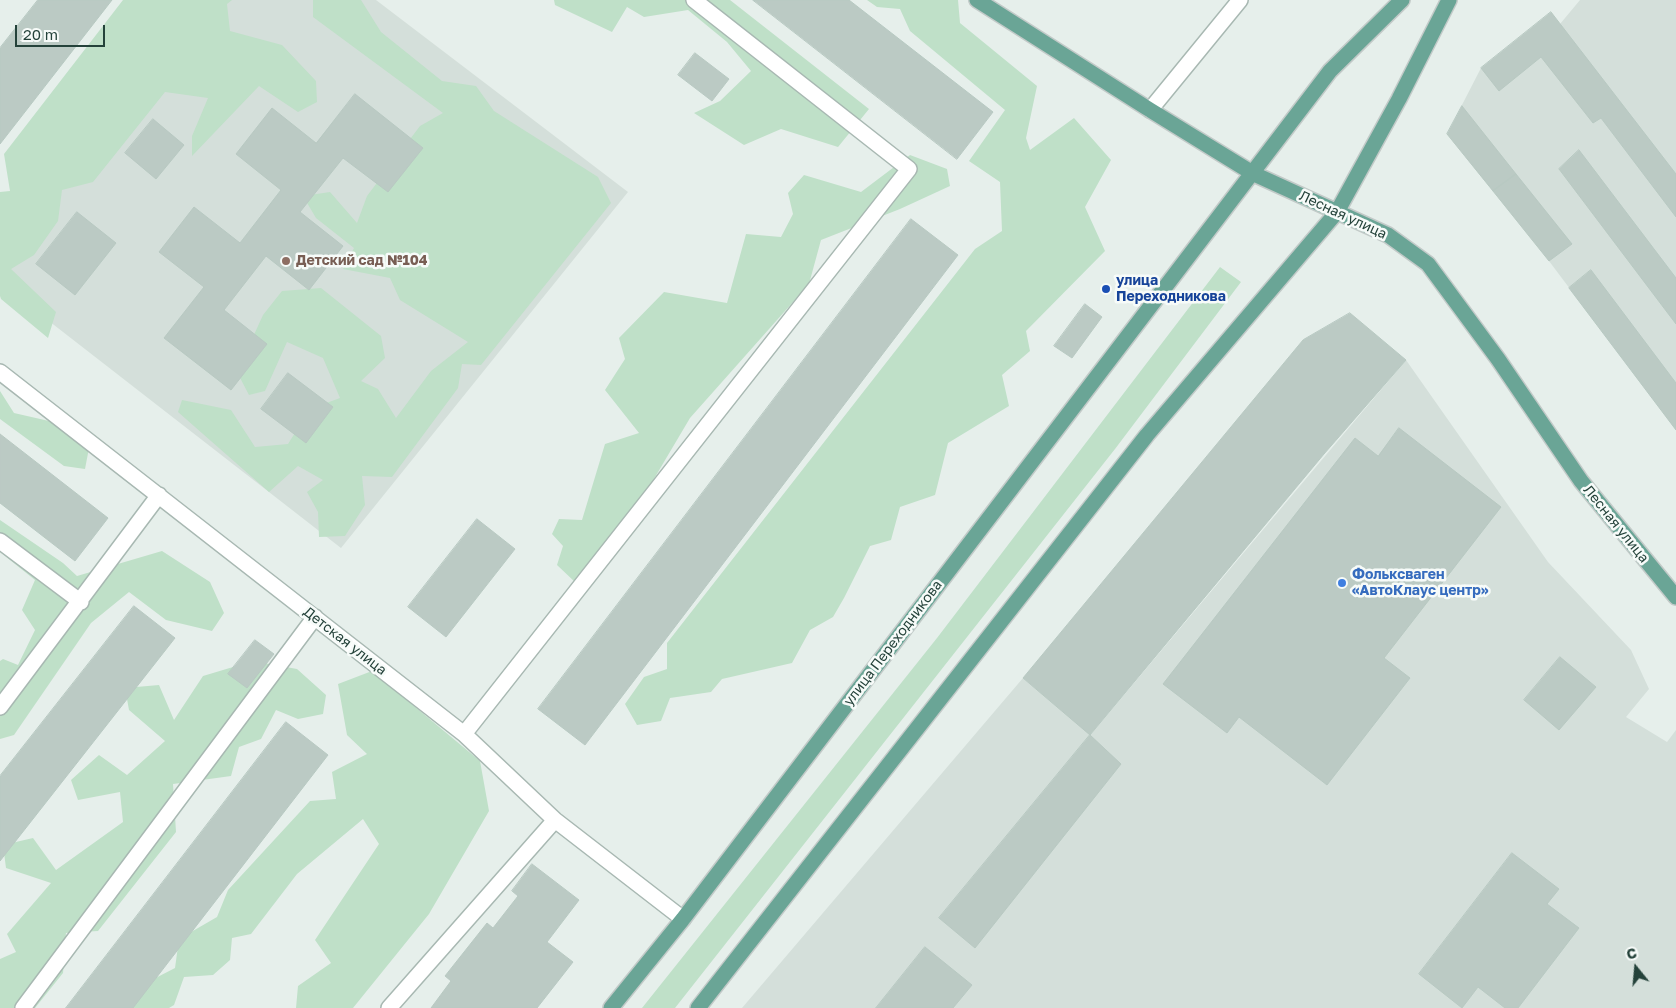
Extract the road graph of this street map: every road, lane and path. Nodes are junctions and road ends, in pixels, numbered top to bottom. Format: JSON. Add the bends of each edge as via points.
{"nodes":[{"id":1,"x":694,"y":0,"type":"edge"},
{"id":2,"x":1240,"y":0,"type":"edge"},
{"id":3,"x":1402,"y":0,"type":"edge"},
{"id":4,"x":1448,"y":0,"type":"edge"},
{"id":5,"x":981,"y":1,"type":"edge"},
{"id":6,"x":1150,"y":110,"type":"junction"},
{"id":7,"x":1254,"y":174,"type":"junction"},
{"id":8,"x":1337,"y":212,"type":"junction"},
{"id":9,"x":0,"y":372,"type":"edge"},
{"id":10,"x":159,"y":496,"type":"junction"},
{"id":11,"x":0,"y":541,"type":"edge"},
{"id":12,"x":1676,"y":598,"type":"edge"},
{"id":13,"x":81,"y":602,"type":"junction"},
{"id":14,"x":315,"y":617,"type":"junction"},
{"id":15,"x":0,"y":707,"type":"edge"},
{"id":16,"x":464,"y":734,"type":"junction"},
{"id":17,"x":555,"y":820,"type":"junction"},
{"id":18,"x":683,"y":919,"type":"junction"},
{"id":19,"x":23,"y":1008,"type":"edge"},
{"id":20,"x":389,"y":1008,"type":"edge"},
{"id":21,"x":611,"y":1008,"type":"edge"},
{"id":22,"x":698,"y":1008,"type":"edge"}],
"edges":[{"from":1,"to":16,"type":"street","via":[[909,169]]},
{"from":2,"to":6,"type":"street"},
{"from":3,"to":7,"type":"main road","name":"улица Переходникова","via":[[1330,72]]},
{"from":4,"to":8,"type":"main road","via":[[1399,99]]},
{"from":5,"to":6,"type":"main road","name":"Лесная улица"},
{"from":6,"to":7,"type":"main road","name":"Лесная улица"},
{"from":7,"to":8,"type":"main road","name":"Лесная улица"},
{"from":7,"to":18,"type":"main road","name":"улица Переходникова"},
{"from":8,"to":12,"type":"main road","name":"Лесная улица","via":[[1388,235],[1428,264],[1581,481]]},
{"from":8,"to":22,"type":"main road","via":[[1147,435]]},
{"from":9,"to":10,"type":"street","name":"Детская улица"},
{"from":10,"to":13,"type":"street"},
{"from":10,"to":14,"type":"street","name":"Детская улица"},
{"from":11,"to":13,"type":"street"},
{"from":13,"to":15,"type":"street"},
{"from":14,"to":16,"type":"street","name":"Детская улица"},
{"from":14,"to":19,"type":"street"},
{"from":16,"to":17,"type":"street","name":"Детская улица"},
{"from":17,"to":18,"type":"street","name":"Детская улица"},
{"from":17,"to":20,"type":"street"},
{"from":18,"to":21,"type":"main road","name":"улица Переходникова"}]}
